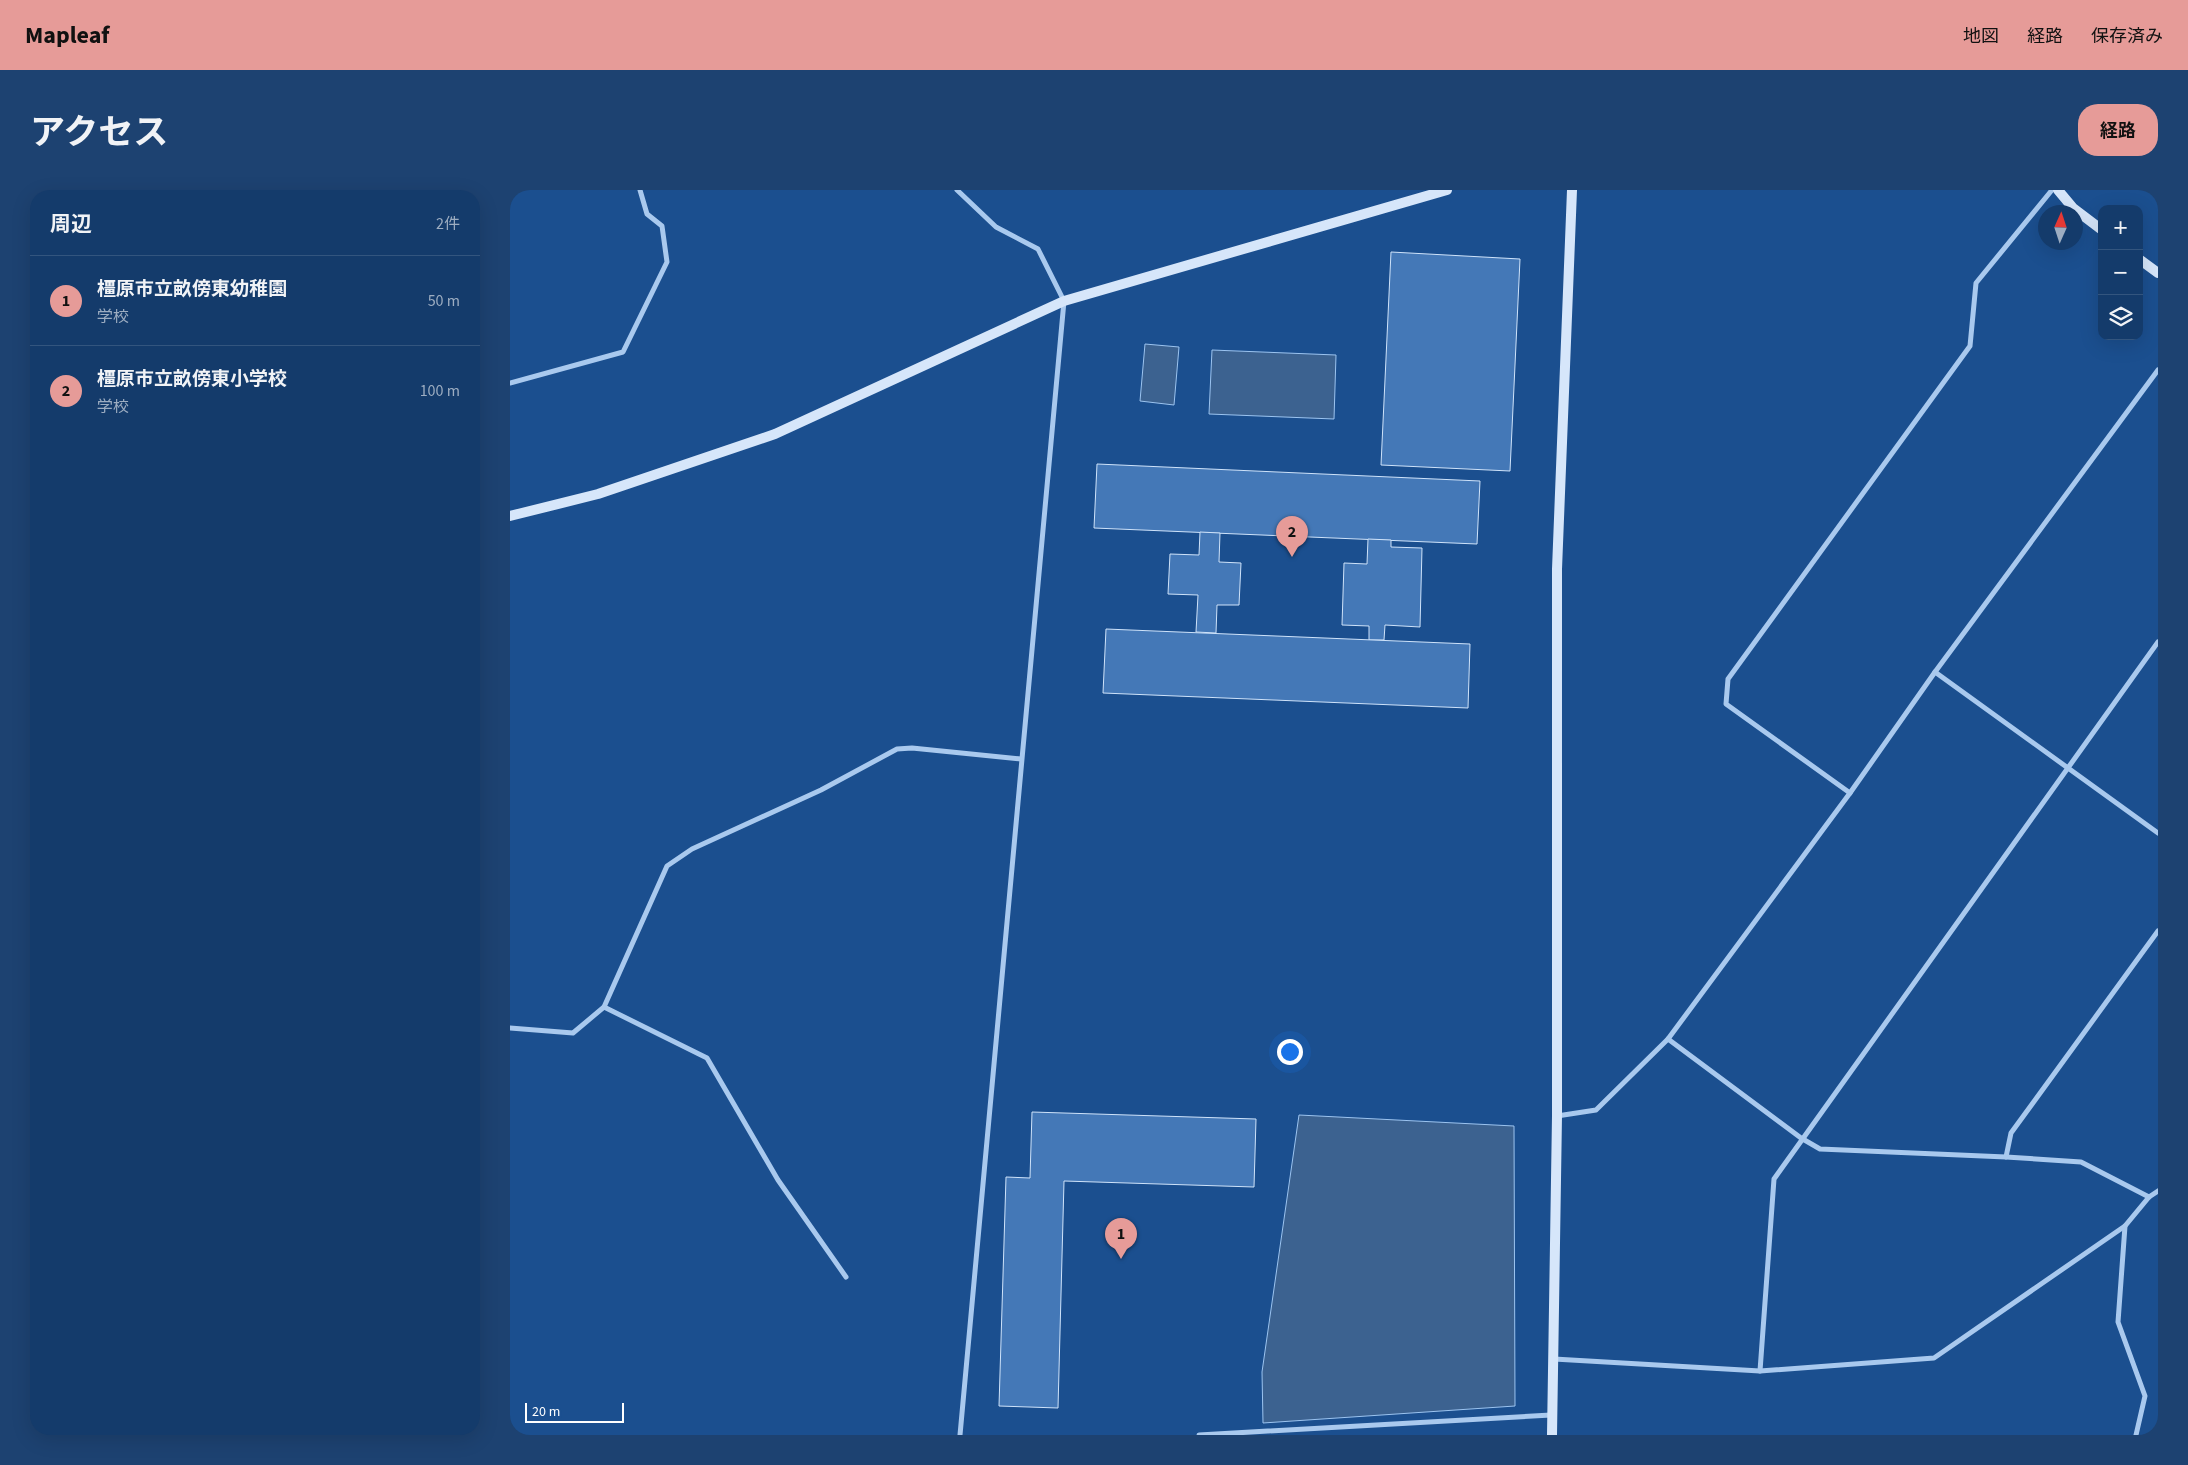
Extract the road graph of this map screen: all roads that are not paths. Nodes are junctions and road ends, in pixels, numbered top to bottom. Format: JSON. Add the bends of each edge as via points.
{"nodes":[{"id":1,"x":640,"y":190,"type":"edge"},
{"id":2,"x":957,"y":190,"type":"edge"},
{"id":3,"x":1448,"y":190,"type":"edge"},
{"id":4,"x":1572,"y":190,"type":"edge"},
{"id":5,"x":2052,"y":190,"type":"edge"},
{"id":6,"x":2058,"y":190,"type":"edge"},
{"id":7,"x":2098,"y":227,"type":"edge"},
{"id":8,"x":2143,"y":262,"type":"edge"},
{"id":9,"x":2158,"y":273,"type":"edge"},
{"id":10,"x":1064,"y":301,"type":"junction"},
{"id":11,"x":2158,"y":370,"type":"edge"},
{"id":12,"x":510,"y":383,"type":"edge"},
{"id":13,"x":510,"y":516,"type":"edge"},
{"id":14,"x":2158,"y":642,"type":"edge"},
{"id":15,"x":1935,"y":672,"type":"junction"},
{"id":16,"x":1020,"y":759,"type":"junction"},
{"id":17,"x":2067,"y":768,"type":"junction"},
{"id":18,"x":1850,"y":793,"type":"junction"},
{"id":19,"x":2158,"y":833,"type":"edge"},
{"id":20,"x":2158,"y":931,"type":"edge"},
{"id":21,"x":604,"y":1007,"type":"junction"},
{"id":22,"x":510,"y":1028,"type":"edge"},
{"id":23,"x":1668,"y":1039,"type":"junction"},
{"id":24,"x":1557,"y":1116,"type":"junction"},
{"id":25,"x":1802,"y":1138,"type":"junction"},
{"id":26,"x":2006,"y":1156,"type":"junction"},
{"id":27,"x":2158,"y":1191,"type":"edge"},
{"id":28,"x":2149,"y":1197,"type":"junction"},
{"id":29,"x":2125,"y":1226,"type":"junction"},
{"id":30,"x":846,"y":1277,"type":"dead end"},
{"id":31,"x":1554,"y":1359,"type":"junction"},
{"id":32,"x":1760,"y":1371,"type":"junction"},
{"id":33,"x":1551,"y":1416,"type":"junction"},
{"id":34,"x":960,"y":1435,"type":"edge"},
{"id":35,"x":1199,"y":1435,"type":"edge"},
{"id":36,"x":1552,"y":1435,"type":"edge"},
{"id":37,"x":2136,"y":1435,"type":"edge"}],
"edges":[{"from":1,"to":12,"type":"street","via":[[647,214],[662,226],[667,262],[623,352]]},
{"from":2,"to":10,"type":"street","via":[[996,227],[1038,249]]},
{"from":3,"to":10,"type":"street"},
{"from":4,"to":24,"type":"street","via":[[1557,569]]},
{"from":5,"to":18,"type":"street","via":[[1976,283],[1970,346],[1728,679],[1726,704]]},
{"from":6,"to":7,"type":"street","via":[[2073,208]]},
{"from":8,"to":9,"type":"street"},
{"from":10,"to":13,"type":"street","via":[[775,434],[598,494]]},
{"from":10,"to":16,"type":"street"},
{"from":11,"to":15,"type":"street"},
{"from":14,"to":17,"type":"street"},
{"from":15,"to":17,"type":"street"},
{"from":15,"to":18,"type":"street"},
{"from":16,"to":21,"type":"street","via":[[912,748],[897,750],[821,790],[692,849],[667,866]]},
{"from":16,"to":34,"type":"street"},
{"from":17,"to":19,"type":"street"},
{"from":17,"to":25,"type":"street"},
{"from":18,"to":23,"type":"street"},
{"from":20,"to":26,"type":"street","via":[[2011,1133]]},
{"from":21,"to":22,"type":"street","via":[[573,1033]]},
{"from":21,"to":30,"type":"street","via":[[707,1058],[778,1180]]},
{"from":23,"to":24,"type":"street","via":[[1596,1110]]},
{"from":23,"to":25,"type":"street"},
{"from":24,"to":31,"type":"street"},
{"from":25,"to":26,"type":"street","via":[[1820,1149]]},
{"from":25,"to":32,"type":"street","via":[[1774,1179]]},
{"from":26,"to":28,"type":"street","via":[[2081,1162]]},
{"from":27,"to":28,"type":"street"},
{"from":28,"to":29,"type":"street"},
{"from":29,"to":32,"type":"street","via":[[1934,1358]]},
{"from":29,"to":37,"type":"street","via":[[2118,1322],[2145,1396]]},
{"from":31,"to":32,"type":"street"},
{"from":31,"to":33,"type":"street"},
{"from":33,"to":35,"type":"street"},
{"from":33,"to":36,"type":"street"}]}
